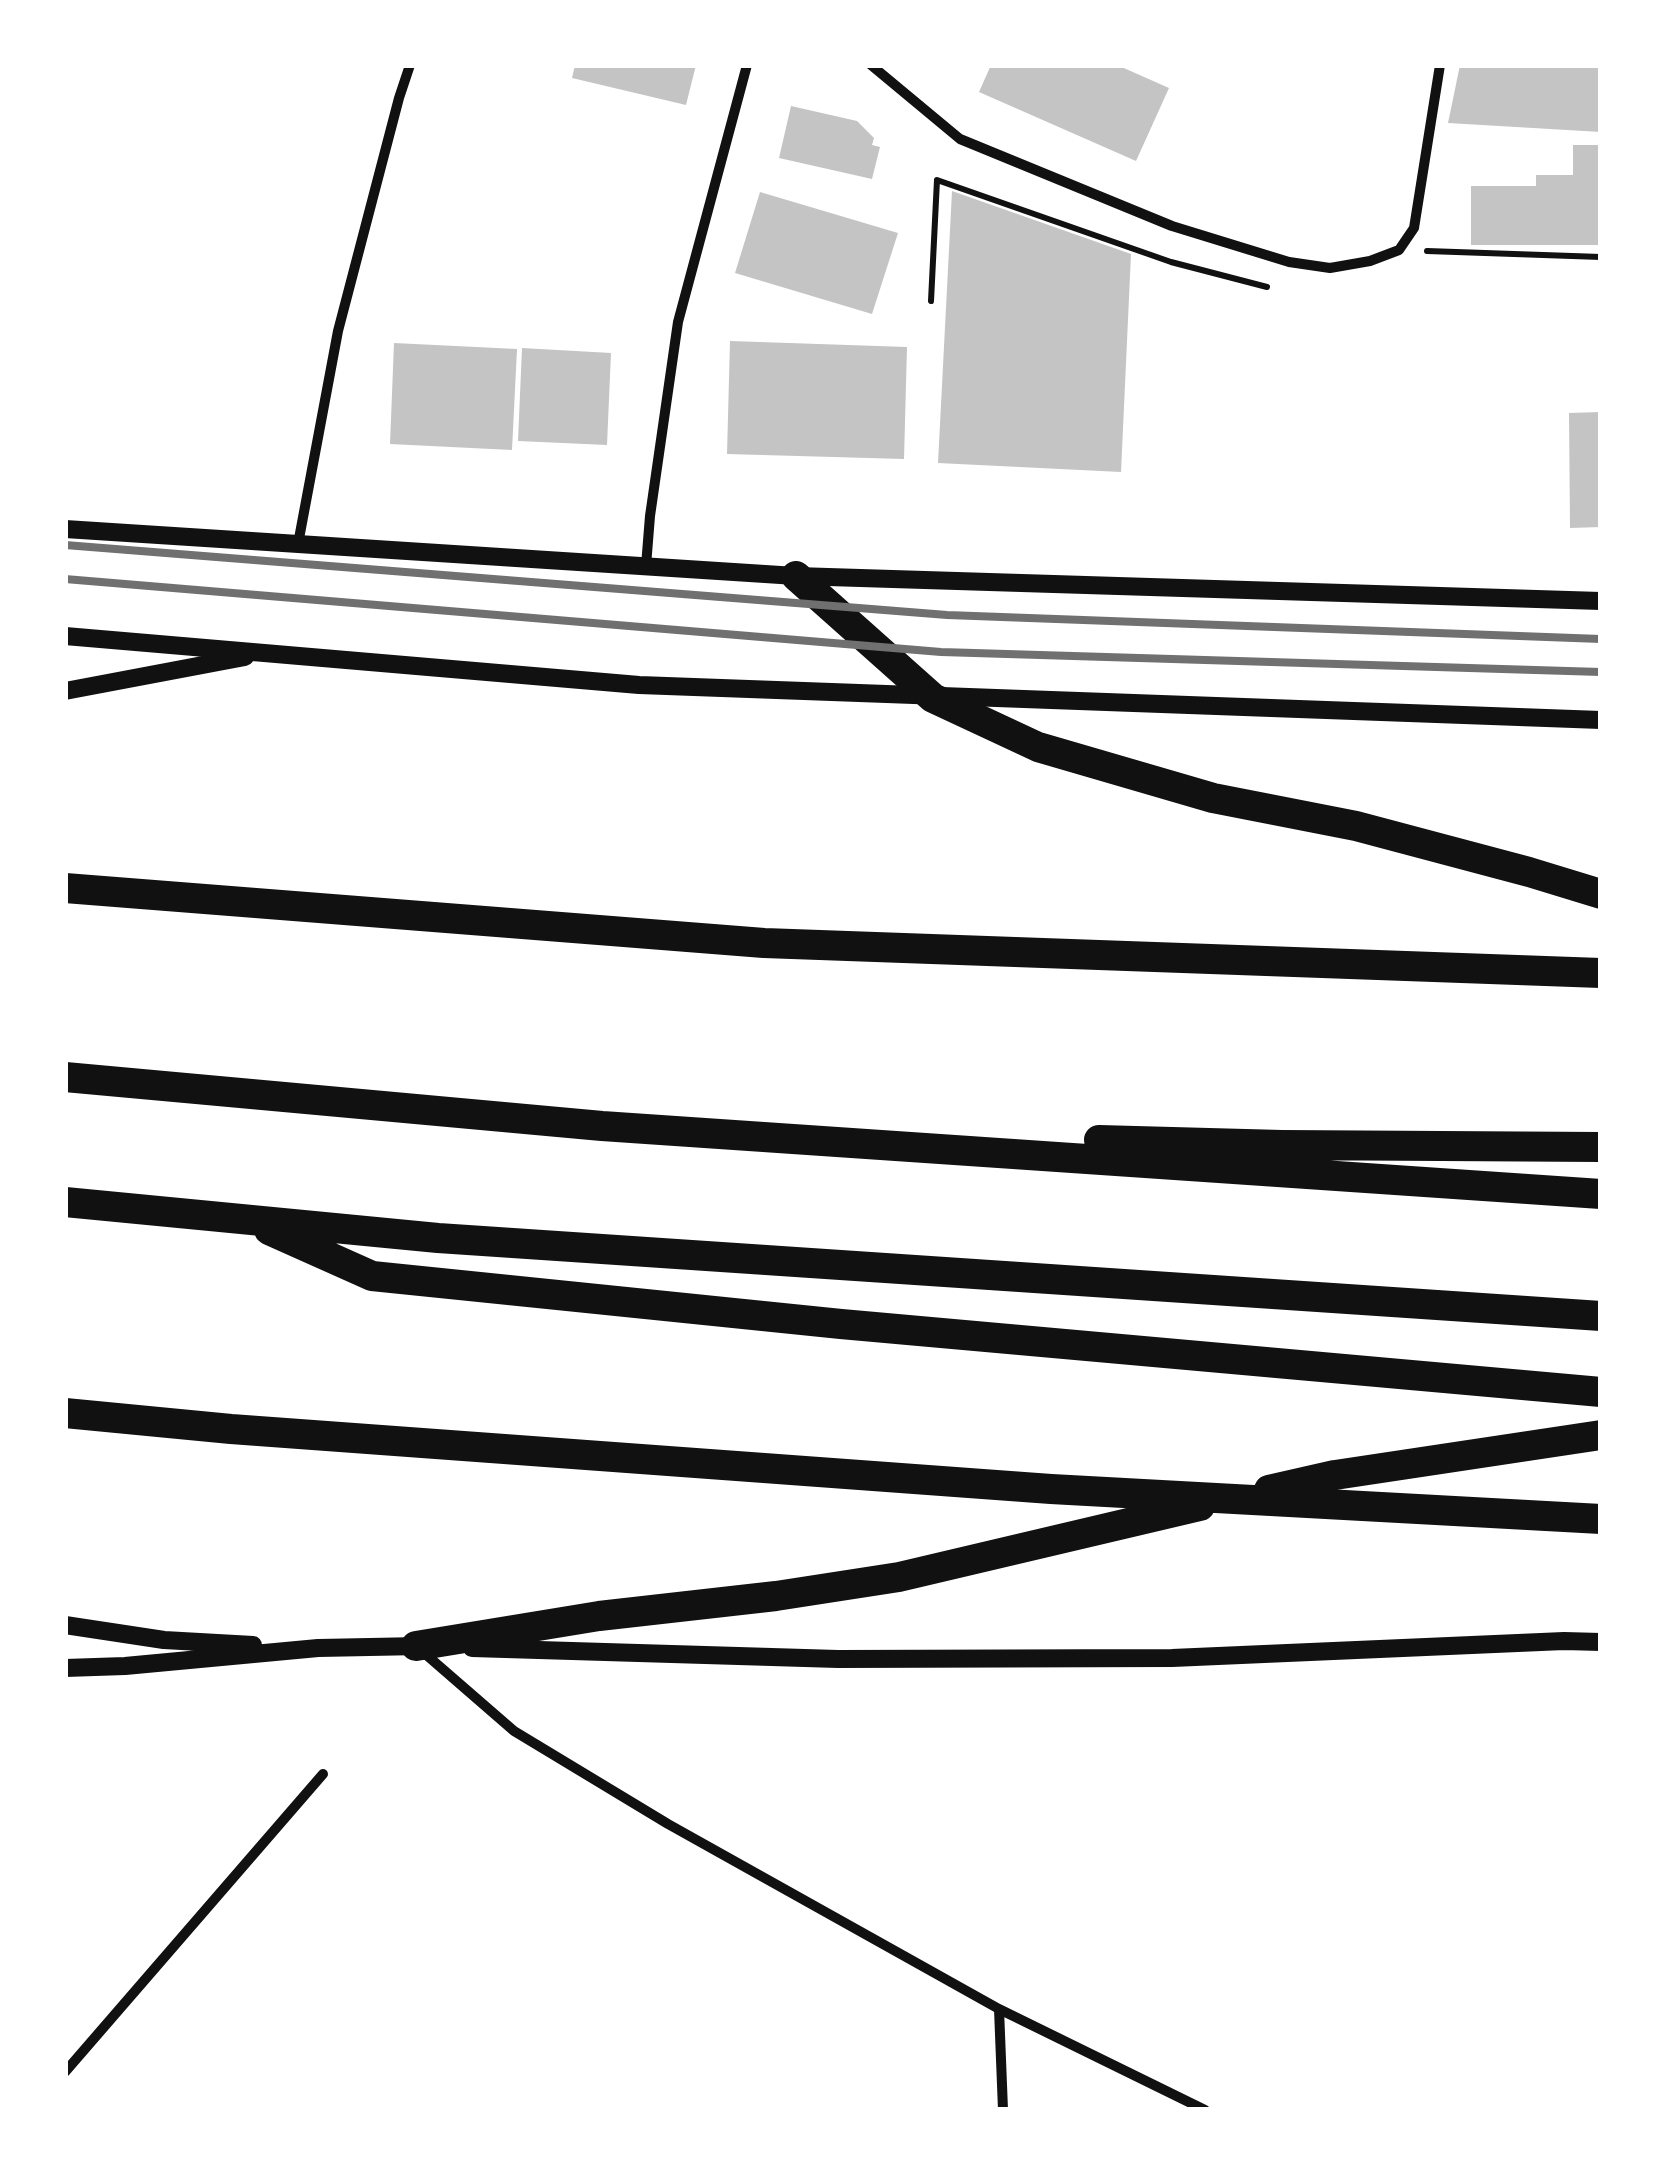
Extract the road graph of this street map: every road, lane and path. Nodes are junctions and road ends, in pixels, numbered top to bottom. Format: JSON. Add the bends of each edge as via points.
{"nodes":[{"id":1,"x":410,"y":65,"type":"edge"},
{"id":2,"x":747,"y":65,"type":"edge"},
{"id":3,"x":871,"y":65,"type":"edge"},
{"id":4,"x":1440,"y":65,"type":"edge"},
{"id":5,"x":1399,"y":250,"type":"junction"},
{"id":6,"x":1601,"y":257,"type":"edge"},
{"id":7,"x":1267,"y":287,"type":"dead end"},
{"id":8,"x":931,"y":301,"type":"dead end"},
{"id":9,"x":65,"y":529,"type":"edge"},
{"id":10,"x":298,"y":544,"type":"junction"},
{"id":11,"x":646,"y":566,"type":"junction"},
{"id":12,"x":796,"y":576,"type":"junction"},
{"id":13,"x":1601,"y":600,"type":"edge"},
{"id":14,"x":65,"y":636,"type":"edge"},
{"id":15,"x":270,"y":652,"type":"junction"},
{"id":16,"x":65,"y":691,"type":"edge"},
{"id":17,"x":933,"y":698,"type":"junction"},
{"id":18,"x":1601,"y":720,"type":"edge"},
{"id":19,"x":65,"y":888,"type":"edge"},
{"id":20,"x":1601,"y":894,"type":"edge"},
{"id":21,"x":1601,"y":973,"type":"edge"},
{"id":22,"x":65,"y":1077,"type":"edge"},
{"id":23,"x":602,"y":1126,"type":"junction"},
{"id":24,"x":1601,"y":1147,"type":"edge"},
{"id":25,"x":1601,"y":1194,"type":"edge"},
{"id":26,"x":65,"y":1202,"type":"edge"},
{"id":27,"x":243,"y":1219,"type":"junction"},
{"id":28,"x":1601,"y":1316,"type":"edge"},
{"id":29,"x":1601,"y":1392,"type":"edge"},
{"id":30,"x":65,"y":1413,"type":"edge"},
{"id":31,"x":1601,"y":1435,"type":"edge"},
{"id":32,"x":1601,"y":1519,"type":"edge"},
{"id":33,"x":65,"y":1625,"type":"edge"},
{"id":34,"x":1601,"y":1642,"type":"edge"},
{"id":35,"x":416,"y":1646,"type":"junction"},
{"id":36,"x":318,"y":1648,"type":"junction"},
{"id":37,"x":65,"y":1668,"type":"edge"},
{"id":38,"x":323,"y":1774,"type":"dead end"},
{"id":39,"x":999,"y":2009,"type":"junction"},
{"id":40,"x":65,"y":2072,"type":"edge"},
{"id":41,"x":1003,"y":2110,"type":"edge"},
{"id":42,"x":1204,"y":2110,"type":"edge"}],
"edges":[{"from":1,"to":10,"type":"street","via":[[338,331]]},
{"from":2,"to":11,"type":"street","via":[[678,322]]},
{"from":3,"to":5,"type":"street","via":[[960,139],[1172,226],[1330,268]]},
{"from":4,"to":5,"type":"street","via":[[1414,228]]},
{"from":5,"to":6,"type":"path"},
{"from":7,"to":8,"type":"path","via":[[1171,262],[937,180]]},
{"from":9,"to":10,"type":"street"},
{"from":10,"to":11,"type":"street"},
{"from":11,"to":12,"type":"street"},
{"from":12,"to":13,"type":"street"},
{"from":12,"to":17,"type":"highway"},
{"from":14,"to":15,"type":"street"},
{"from":15,"to":16,"type":"street"},
{"from":15,"to":17,"type":"street","via":[[639,685]]},
{"from":17,"to":18,"type":"street"},
{"from":17,"to":20,"type":"highway","via":[[1038,747],[1212,798],[1356,826]]},
{"from":19,"to":21,"type":"highway","via":[[764,943]]},
{"from":22,"to":23,"type":"highway"},
{"from":23,"to":24,"type":"highway","via":[[1282,1146]]},
{"from":23,"to":25,"type":"highway"},
{"from":26,"to":27,"type":"highway"},
{"from":27,"to":28,"type":"highway"},
{"from":27,"to":29,"type":"highway","via":[[372,1276]]},
{"from":30,"to":32,"type":"highway","via":[[1051,1489]]},
{"from":31,"to":35,"type":"highway","via":[[1335,1474],[899,1576]]},
{"from":33,"to":36,"type":"street","via":[[164,1640]]},
{"from":34,"to":35,"type":"street","via":[[1172,1658],[897,1659]]},
{"from":35,"to":36,"type":"street"},
{"from":35,"to":39,"type":"street","via":[[514,1730]]},
{"from":36,"to":37,"type":"street"},
{"from":38,"to":40,"type":"street"},
{"from":39,"to":41,"type":"street"},
{"from":39,"to":42,"type":"street"}]}
